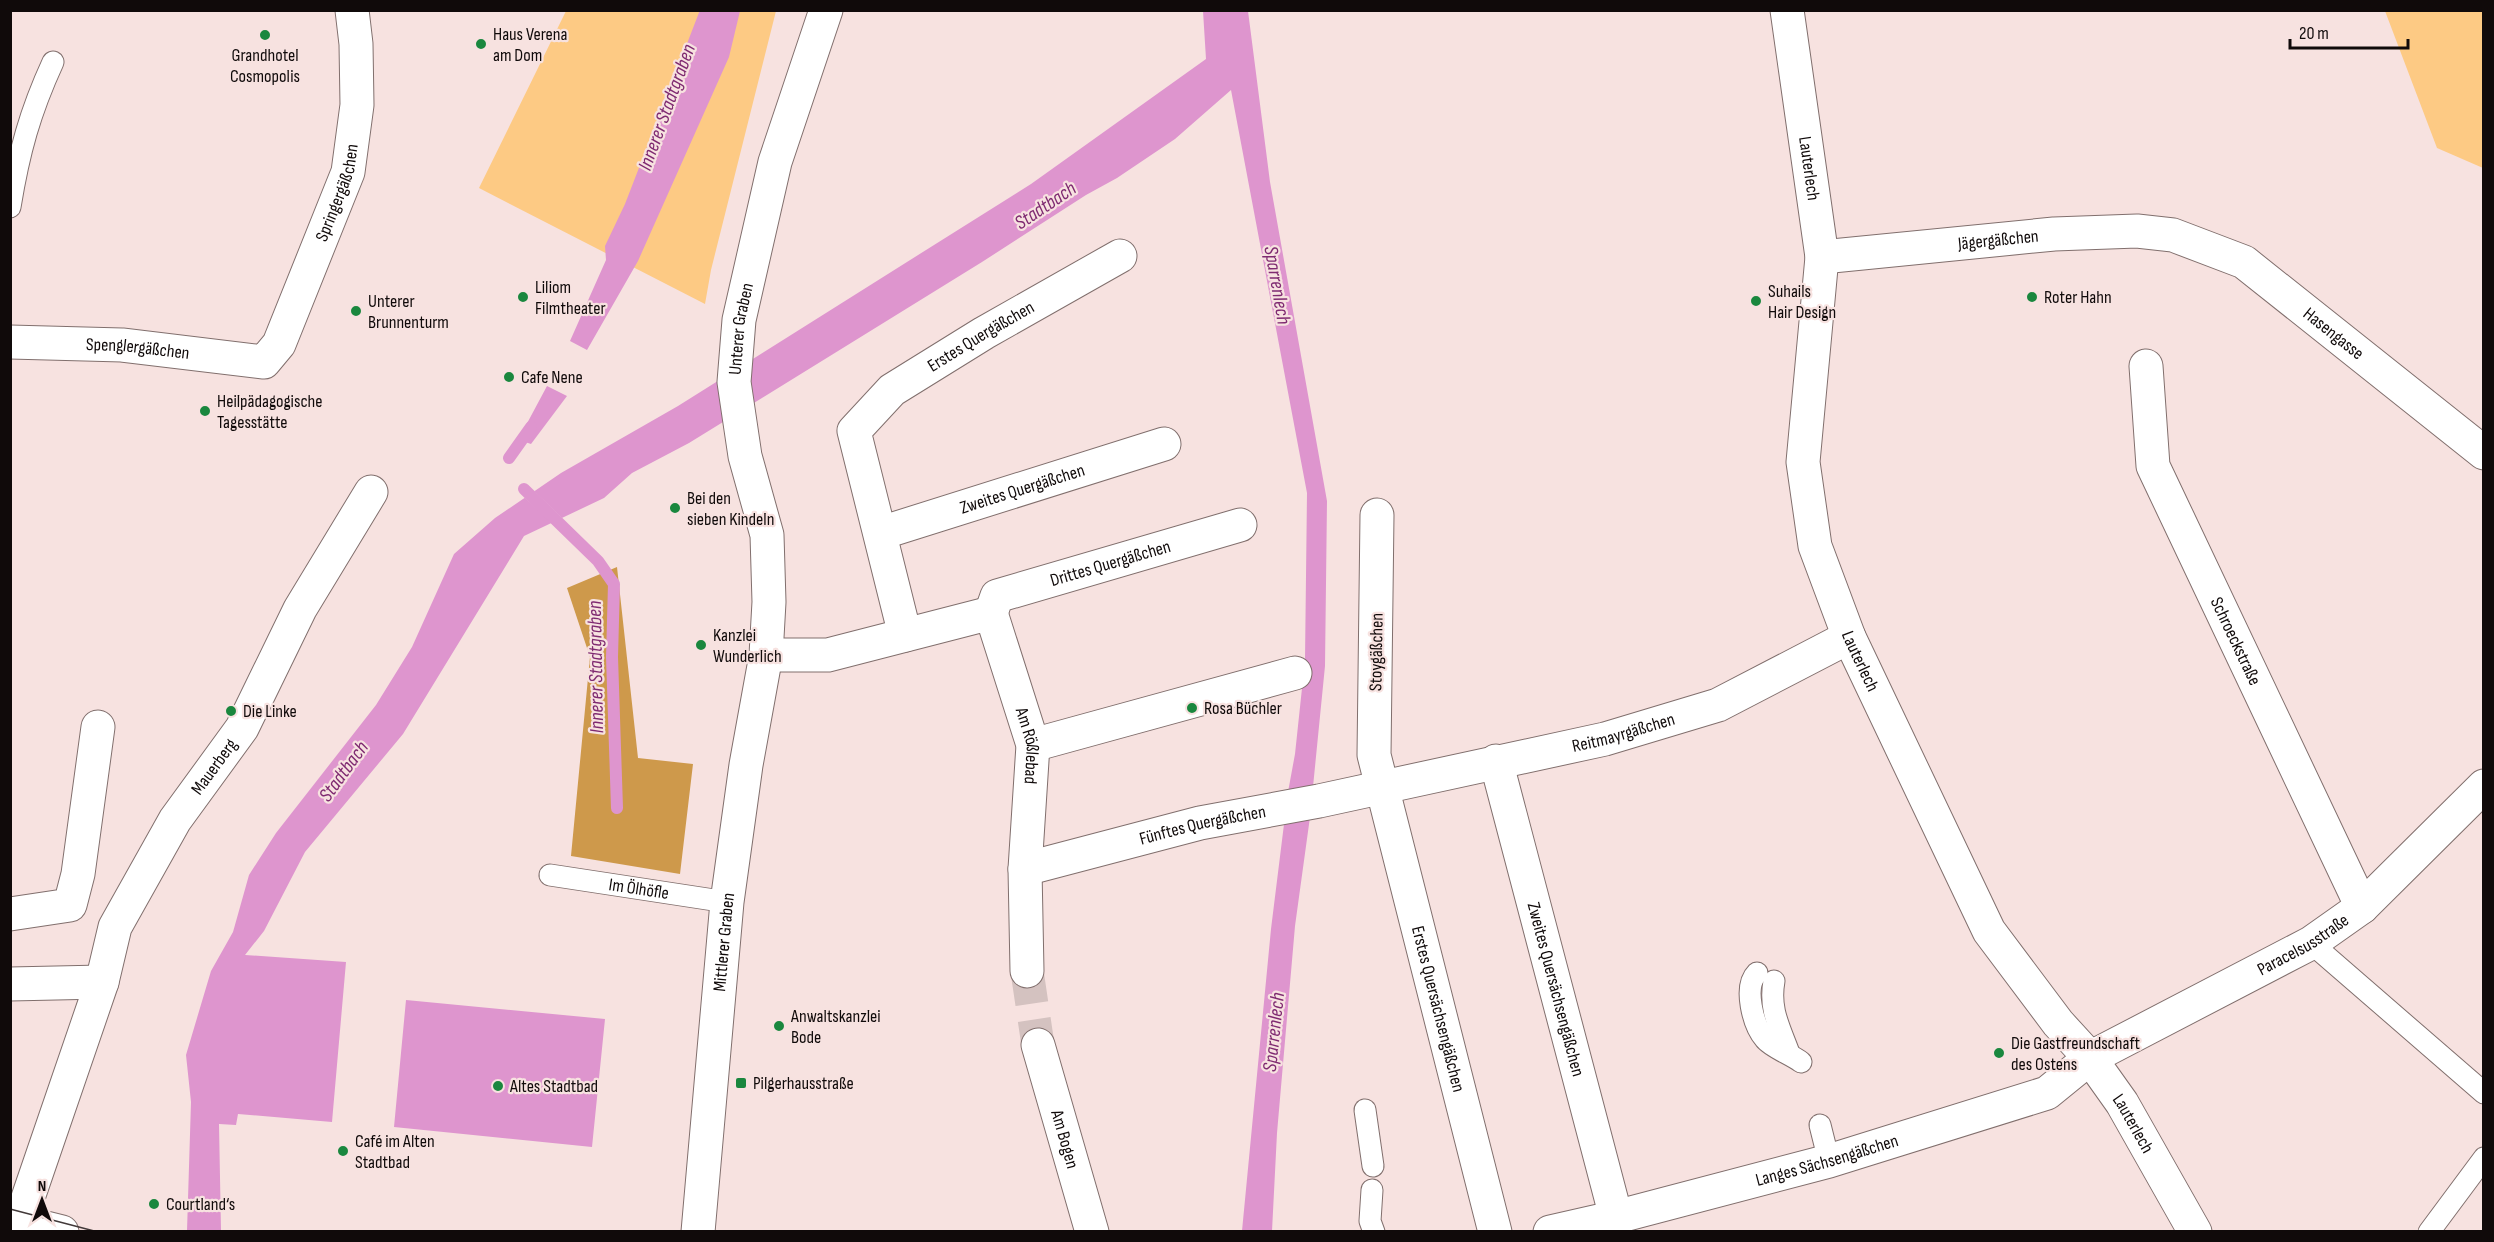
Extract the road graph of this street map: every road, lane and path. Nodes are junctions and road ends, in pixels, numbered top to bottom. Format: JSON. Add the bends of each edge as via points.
{"nodes":[{"id":1,"x":352,"y":10,"type":"edge"},
{"id":2,"x":826,"y":10,"type":"edge"},
{"id":3,"x":1787,"y":10,"type":"edge"},
{"id":4,"x":53,"y":62,"type":"dead end"},
{"id":5,"x":10,"y":207,"type":"edge"},
{"id":6,"x":2173,"y":235,"type":"joint"},
{"id":7,"x":1120,"y":256,"type":"dead end"},
{"id":8,"x":1822,"y":257,"type":"junction"},
{"id":9,"x":10,"y":342,"type":"edge"},
{"id":10,"x":264,"y":362,"type":"joint"},
{"id":11,"x":2146,"y":366,"type":"dead end"},
{"id":12,"x":1164,"y":444,"type":"dead end"},
{"id":13,"x":2484,"y":453,"type":"edge"},
{"id":14,"x":371,"y":492,"type":"dead end"},
{"id":15,"x":1377,"y":515,"type":"dead end"},
{"id":16,"x":1240,"y":525,"type":"dead end"},
{"id":17,"x":881,"y":533,"type":"junction"},
{"id":18,"x":991,"y":613,"type":"junction"},
{"id":19,"x":905,"y":635,"type":"junction"},
{"id":20,"x":1849,"y":637,"type":"junction"},
{"id":21,"x":766,"y":655,"type":"junction"},
{"id":22,"x":1295,"y":673,"type":"dead end"},
{"id":23,"x":98,"y":727,"type":"dead end"},
{"id":24,"x":1033,"y":745,"type":"junction"},
{"id":25,"x":1496,"y":761,"type":"junction"},
{"id":26,"x":2484,"y":786,"type":"edge"},
{"id":27,"x":1382,"y":788,"type":"junction"},
{"id":28,"x":1025,"y":869,"type":"junction"},
{"id":29,"x":550,"y":875,"type":"dead end"},
{"id":30,"x":727,"y":902,"type":"junction"},
{"id":31,"x":2362,"y":907,"type":"junction"},
{"id":32,"x":10,"y":914,"type":"edge"},
{"id":33,"x":2311,"y":943,"type":"junction"},
{"id":34,"x":1027,"y":971,"type":"tunnel mouth"},
{"id":35,"x":1765,"y":977,"type":"dead end"},
{"id":36,"x":102,"y":982,"type":"junction"},
{"id":37,"x":10,"y":984,"type":"edge"},
{"id":38,"x":1038,"y":1045,"type":"tunnel mouth"},
{"id":39,"x":1795,"y":1057,"type":"dead end"},
{"id":40,"x":2090,"y":1058,"type":"junction"},
{"id":41,"x":2484,"y":1093,"type":"edge"},
{"id":42,"x":1365,"y":1110,"type":"dead end"},
{"id":43,"x":1820,"y":1125,"type":"dead end"},
{"id":44,"x":2484,"y":1158,"type":"edge"},
{"id":45,"x":1829,"y":1161,"type":"junction"},
{"id":46,"x":1373,"y":1166,"type":"dead end"},
{"id":47,"x":1372,"y":1190,"type":"dead end"},
{"id":48,"x":1616,"y":1218,"type":"junction"},
{"id":49,"x":15,"y":1220,"type":"edge"},
{"id":50,"x":62,"y":1232,"type":"edge"},
{"id":51,"x":698,"y":1232,"type":"edge"},
{"id":52,"x":1092,"y":1232,"type":"edge"},
{"id":53,"x":1374,"y":1232,"type":"edge"},
{"id":54,"x":1495,"y":1232,"type":"edge"},
{"id":55,"x":1550,"y":1232,"type":"edge"},
{"id":56,"x":2195,"y":1232,"type":"edge"},
{"id":57,"x":2429,"y":1232,"type":"edge"}],
"edges":[{"from":1,"to":10,"type":"street","name":"Springergäßchen","via":[[357,105],[348,172],[279,344]]},
{"from":2,"to":21,"type":"street","name":"Unterer Graben","via":[[775,162],[739,320],[735,382],[745,456],[767,535]]},
{"from":3,"to":8,"type":"street","name":"Lauterlech"},
{"from":4,"to":5,"type":"lane","via":[[31,112]]},
{"from":6,"to":8,"type":"street","name":"Jägergäßchen","via":[[2137,231],[2054,234]]},
{"from":6,"to":13,"type":"street","name":"Hasengasse","via":[[2244,262]]},
{"from":7,"to":17,"type":"street","name":"Erstes Quergäßchen","via":[[892,390],[854,431]]},
{"from":8,"to":20,"type":"street","name":"Lauterlech","via":[[1803,462],[1815,546]]},
{"from":9,"to":10,"type":"street","name":"Spenglergäßchen","via":[[122,345]]},
{"from":11,"to":31,"type":"street","name":"Schroeckstraße","via":[[2153,466]]},
{"from":12,"to":17,"type":"street","name":"Zweites Quergäßchen"},
{"from":14,"to":36,"type":"street","name":"Mauerberg","via":[[300,609],[242,728],[175,820],[115,927]]},
{"from":15,"to":27,"type":"street","name":"Stoygäßchen","via":[[1374,755]]},
{"from":16,"to":18,"type":"street","name":"Drittes Quergäßchen","via":[[997,596]]},
{"from":17,"to":19,"type":"street"},
{"from":18,"to":19,"type":"street"},
{"from":18,"to":24,"type":"street","name":"Am Rößlebad"},
{"from":19,"to":21,"type":"street","via":[[828,655]]},
{"from":20,"to":25,"type":"street","name":"Reitmayrgäßchen","via":[[1718,705],[1605,739]]},
{"from":20,"to":40,"type":"street","name":"Lauterlech","via":[[1989,931],[2058,1023]]},
{"from":21,"to":30,"type":"street","name":"Mittlerer Graben"},
{"from":22,"to":24,"type":"street"},
{"from":23,"to":32,"type":"street","via":[[78,874],[70,905]]},
{"from":24,"to":28,"type":"street","name":"Am Rößlebad"},
{"from":25,"to":27,"type":"street","name":"Reitmayrgäßchen"},
{"from":25,"to":48,"type":"street","name":"Zweites Quersächsengäßchen"},
{"from":26,"to":31,"type":"street","name":"Paracelsusstraße"},
{"from":27,"to":28,"type":"street","name":"Fünftes Quergäßchen","via":[[1200,823]]},
{"from":27,"to":54,"type":"street","name":"Erstes Quersächsengäßchen"},
{"from":28,"to":34,"type":"street","name":"Am Rößlebad"},
{"from":29,"to":30,"type":"lane","name":"Im Ölhöfle"},
{"from":30,"to":51,"type":"street","name":"Mittlerer Graben"},
{"from":31,"to":33,"type":"street","name":"Paracelsusstraße"},
{"from":33,"to":40,"type":"street","name":"Paracelsusstraße"},
{"from":33,"to":41,"type":"lane"},
{"from":35,"to":39,"type":"lane","via":[[1751,979],[1749,989],[1757,1023],[1765,1040]]},
{"from":36,"to":37,"type":"street"},
{"from":36,"to":49,"type":"street","name":"Mauerberg"},
{"from":38,"to":52,"type":"street","name":"Am Bogen"},
{"from":40,"to":45,"type":"street","name":"Langes Sächsengäßchen","via":[[2047,1093]]},
{"from":40,"to":56,"type":"street","name":"Lauterlech","via":[[2122,1103]]},
{"from":42,"to":46,"type":"lane"},
{"from":43,"to":45,"type":"lane"},
{"from":44,"to":57,"type":"lane"},
{"from":45,"to":48,"type":"street","name":"Langes Sächsengäßchen"},
{"from":47,"to":53,"type":"lane","via":[[1370,1221]]},
{"from":48,"to":55,"type":"street","name":"Langes Sächsengäßchen"},
{"from":49,"to":50,"type":"street"}]}
